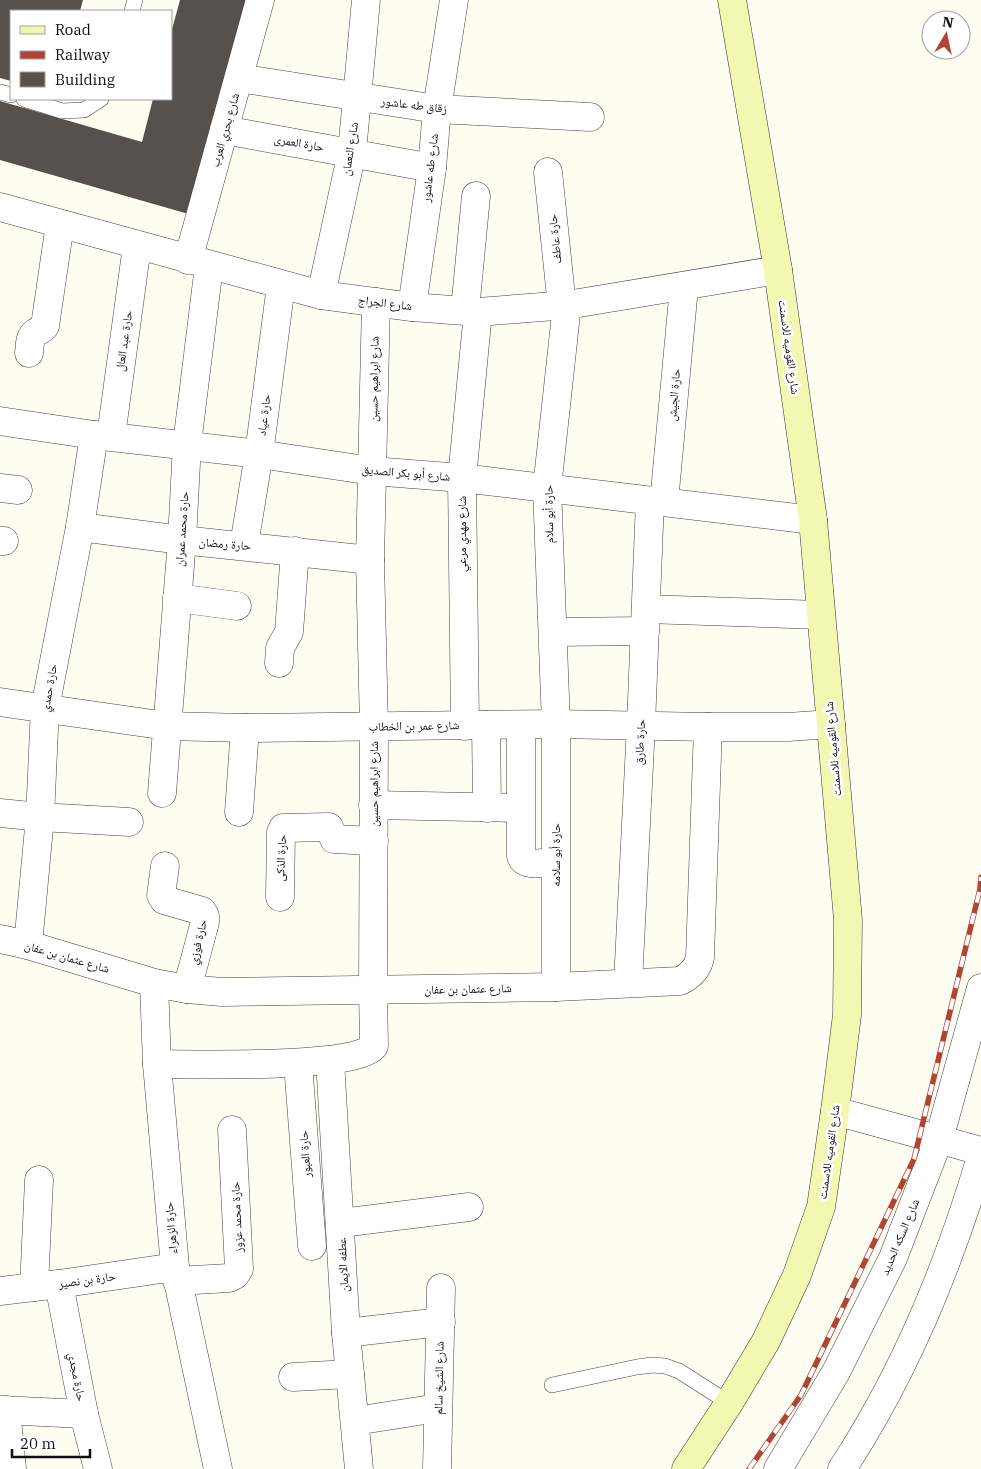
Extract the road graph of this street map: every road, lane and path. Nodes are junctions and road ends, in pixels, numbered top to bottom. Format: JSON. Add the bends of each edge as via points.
{"nodes":[{"id":1,"x":260,"y":0,"type":"edge"},
{"id":2,"x":366,"y":0,"type":"edge"},
{"id":3,"x":454,"y":0,"type":"edge"},
{"id":4,"x":732,"y":0,"type":"edge"},
{"id":5,"x":239,"y":78,"type":"junction"},
{"id":6,"x":358,"y":98,"type":"junction"},
{"id":7,"x":27,"y":100,"type":"edge"},
{"id":8,"x":99,"y":100,"type":"edge"},
{"id":9,"x":437,"y":109,"type":"junction"},
{"id":10,"x":590,"y":117,"type":"dead end"},
{"id":11,"x":224,"y":130,"type":"junction"},
{"id":12,"x":352,"y":152,"type":"junction"},
{"id":13,"x":432,"y":168,"type":"junction"},
{"id":14,"x":548,"y":172,"type":"dead end"},
{"id":15,"x":476,"y":196,"type":"dead end"},
{"id":16,"x":0,"y":207,"type":"edge"},
{"id":17,"x":60,"y":224,"type":"junction"},
{"id":18,"x":137,"y":246,"type":"junction"},
{"id":19,"x":198,"y":263,"type":"junction"},
{"id":20,"x":778,"y":270,"type":"junction"},
{"id":21,"x":281,"y":285,"type":"junction"},
{"id":22,"x":684,"y":287,"type":"junction"},
{"id":23,"x":320,"y":295,"type":"junction"},
{"id":24,"x":376,"y":302,"type":"junction"},
{"id":25,"x":564,"y":306,"type":"junction"},
{"id":26,"x":412,"y":307,"type":"junction"},
{"id":27,"x":472,"y":311,"type":"junction"},
{"id":28,"x":29,"y":353,"type":"dead end"},
{"id":29,"x":0,"y":421,"type":"edge"},
{"id":30,"x":103,"y":436,"type":"junction"},
{"id":31,"x":187,"y":444,"type":"junction"},
{"id":32,"x":259,"y":454,"type":"junction"},
{"id":33,"x":372,"y":471,"type":"junction"},
{"id":34,"x":462,"y":478,"type":"junction"},
{"id":35,"x":547,"y":488,"type":"junction"},
{"id":36,"x":657,"y":502,"type":"junction"},
{"id":37,"x":813,"y":520,"type":"junction"},
{"id":38,"x":80,"y":527,"type":"junction"},
{"id":39,"x":182,"y":540,"type":"junction"},
{"id":40,"x":244,"y":545,"type":"junction"},
{"id":41,"x":295,"y":551,"type":"junction"},
{"id":42,"x":370,"y":560,"type":"junction"},
{"id":43,"x":177,"y":598,"type":"junction"},
{"id":44,"x":237,"y":606,"type":"dead end"},
{"id":45,"x":820,"y":615,"type":"junction"},
{"id":46,"x":645,"y":620,"type":"junction"},
{"id":47,"x":553,"y":632,"type":"junction"},
{"id":48,"x":280,"y":663,"type":"dead end"},
{"id":49,"x":0,"y":702,"type":"edge"},
{"id":50,"x":45,"y":708,"type":"junction"},
{"id":51,"x":556,"y":724,"type":"junction"},
{"id":52,"x":830,"y":724,"type":"junction"},
{"id":53,"x":521,"y":725,"type":"junction"},
{"id":54,"x":168,"y":726,"type":"junction"},
{"id":55,"x":475,"y":726,"type":"junction"},
{"id":56,"x":641,"y":726,"type":"junction"},
{"id":57,"x":374,"y":727,"type":"junction"},
{"id":58,"x":708,"y":727,"type":"junction"},
{"id":59,"x":245,"y":728,"type":"junction"},
{"id":60,"x":162,"y":793,"type":"dead end"},
{"id":61,"x":373,"y":805,"type":"junction"},
{"id":62,"x":487,"y":808,"type":"junction"},
{"id":63,"x":520,"y":808,"type":"junction"},
{"id":64,"x":239,"y":812,"type":"dead end"},
{"id":65,"x":0,"y":813,"type":"edge"},
{"id":66,"x":40,"y":817,"type":"junction"},
{"id":67,"x":129,"y":822,"type":"dead end"},
{"id":68,"x":374,"y":841,"type":"junction"},
{"id":69,"x":556,"y":862,"type":"junction"},
{"id":70,"x":165,"y":866,"type":"dead end"},
{"id":71,"x":280,"y":897,"type":"dead end"},
{"id":72,"x":0,"y":938,"type":"edge"},
{"id":73,"x":28,"y":945,"type":"junction"},
{"id":74,"x":154,"y":983,"type":"junction"},
{"id":75,"x":628,"y":983,"type":"junction"},
{"id":76,"x":556,"y":987,"type":"junction"},
{"id":77,"x":981,"y":988,"type":"edge"},
{"id":78,"x":186,"y":989,"type":"junction"},
{"id":79,"x":373,"y":991,"type":"junction"},
{"id":80,"x":330,"y":1060,"type":"junction"},
{"id":81,"x":298,"y":1063,"type":"junction"},
{"id":82,"x":158,"y":1064,"type":"junction"},
{"id":83,"x":835,"y":1111,"type":"junction"},
{"id":84,"x":232,"y":1130,"type":"dead end"},
{"id":85,"x":939,"y":1139,"type":"junction"},
{"id":86,"x":981,"y":1151,"type":"edge"},
{"id":87,"x":981,"y":1157,"type":"edge"},
{"id":88,"x":39,"y":1180,"type":"dead end"},
{"id":89,"x":975,"y":1198,"type":"edge"},
{"id":90,"x":469,"y":1207,"type":"dead end"},
{"id":91,"x":340,"y":1223,"type":"junction"},
{"id":92,"x":312,"y":1246,"type":"dead end"},
{"id":93,"x":176,"y":1274,"type":"junction"},
{"id":94,"x":47,"y":1286,"type":"junction"},
{"id":95,"x":441,"y":1288,"type":"dead end"},
{"id":96,"x":0,"y":1291,"type":"edge"},
{"id":97,"x":440,"y":1322,"type":"junction"},
{"id":98,"x":346,"y":1333,"type":"junction"},
{"id":99,"x":350,"y":1374,"type":"junction"},
{"id":100,"x":292,"y":1376,"type":"dead end"},
{"id":101,"x":552,"y":1385,"type":"dead end"},
{"id":102,"x":729,"y":1403,"type":"junction"},
{"id":103,"x":438,"y":1408,"type":"junction"},
{"id":104,"x":3,"y":1410,"type":"edge"},
{"id":105,"x":84,"y":1414,"type":"junction"},
{"id":106,"x":355,"y":1421,"type":"junction"},
{"id":107,"x":12,"y":1469,"type":"edge"},
{"id":108,"x":98,"y":1469,"type":"edge"},
{"id":109,"x":218,"y":1469,"type":"edge"},
{"id":110,"x":359,"y":1469,"type":"edge"},
{"id":111,"x":437,"y":1469,"type":"edge"},
{"id":112,"x":686,"y":1469,"type":"edge"},
{"id":113,"x":778,"y":1469,"type":"edge"},
{"id":114,"x":842,"y":1469,"type":"edge"}],
"edges":[{"from":1,"to":5,"type":"street","name":"شارع بحري العرب"},
{"from":2,"to":6,"type":"street","name":"شارع النعمان"},
{"from":3,"to":9,"type":"street","name":"شارع طه عاشور"},
{"from":4,"to":20,"type":"main road","name":"شارع القوميه للاسمنت"},
{"from":5,"to":6,"type":"street","name":"زقاق طه عاشور"},
{"from":5,"to":11,"type":"street","name":"شارع بحري العرب"},
{"from":6,"to":9,"type":"street","name":"زقاق طه عاشور"},
{"from":6,"to":12,"type":"street","name":"شارع النعمان"},
{"from":7,"to":8,"type":"lane","via":[[62,111],[84,110]]},
{"from":9,"to":10,"type":"street","name":"زقاق طه عاشور"},
{"from":9,"to":13,"type":"street","name":"شارع طه عاشور"},
{"from":11,"to":12,"type":"street","name":"حارة العمرى"},
{"from":11,"to":19,"type":"street","name":"شارع بحري العرب"},
{"from":12,"to":13,"type":"street","name":"حارة العمرى"},
{"from":12,"to":23,"type":"street","name":"شارع النعمان"},
{"from":13,"to":26,"type":"street","name":"شارع طه عاشور"},
{"from":14,"to":25,"type":"street","name":"حارة عاطف"},
{"from":15,"to":27,"type":"street","name":"شارع مهدي مرعي"},
{"from":16,"to":17,"type":"street","name":"شارع الجراج"},
{"from":17,"to":18,"type":"street","name":"شارع الجراج"},
{"from":17,"to":28,"type":"street","via":[[45,326],[31,337]]},
{"from":18,"to":19,"type":"street","name":"شارع الجراج"},
{"from":18,"to":30,"type":"street","name":"حارة عبد العال"},
{"from":19,"to":21,"type":"street","name":"شارع الجراج"},
{"from":19,"to":31,"type":"street","name":"حارة محمد عمران"},
{"from":20,"to":22,"type":"street","name":"شارع الجراج"},
{"from":20,"to":37,"type":"main road","name":"شارع القوميه للاسمنت"},
{"from":21,"to":23,"type":"street","name":"شارع الجراج"},
{"from":21,"to":32,"type":"street","name":"حارة عياد"},
{"from":22,"to":25,"type":"street","name":"شارع الجراج"},
{"from":22,"to":36,"type":"street","name":"حارة الجيش"},
{"from":23,"to":24,"type":"street","name":"شارع الجراج"},
{"from":24,"to":26,"type":"street","name":"شارع الجراج"},
{"from":24,"to":33,"type":"street","name":"شارع ابراهيم حسين"},
{"from":25,"to":27,"type":"street","name":"شارع الجراج"},
{"from":25,"to":35,"type":"street","name":"حارة أبو سلام"},
{"from":26,"to":27,"type":"street","name":"شارع الجراج"},
{"from":27,"to":34,"type":"street","name":"شارع مهدي مرعي"},
{"from":29,"to":30,"type":"street","name":"شارع أبو بكر الصديق"},
{"from":30,"to":31,"type":"street","name":"شارع أبو بكر الصديق"},
{"from":30,"to":38,"type":"street","name":"حارة حمدي"},
{"from":31,"to":32,"type":"street","name":"شارع أبو بكر الصديق"},
{"from":31,"to":39,"type":"street","name":"حارة محمد عمران"},
{"from":32,"to":33,"type":"street","name":"شارع أبو بكر الصديق"},
{"from":32,"to":40,"type":"street","name":"حارة عياد"},
{"from":33,"to":34,"type":"street","name":"شارع أبو بكر الصديق"},
{"from":33,"to":42,"type":"street","name":"شارع ابراهيم حسين"},
{"from":34,"to":35,"type":"street","name":"شارع أبو بكر الصديق"},
{"from":34,"to":55,"type":"street","name":"شارع مهدي مرعي"},
{"from":35,"to":36,"type":"street","name":"شارع أبو بكر الصديق"},
{"from":35,"to":47,"type":"street","name":"حارة أبو سلام"},
{"from":36,"to":37,"type":"street","name":"شارع أبو بكر الصديق"},
{"from":36,"to":46,"type":"street","name":"حارة طارق"},
{"from":37,"to":45,"type":"main road","name":"شارع القوميه للاسمنت"},
{"from":38,"to":39,"type":"street","name":"حارة رمضان"},
{"from":38,"to":50,"type":"street","name":"حارة حمدي"},
{"from":39,"to":40,"type":"street","name":"حارة رمضان"},
{"from":39,"to":43,"type":"street","name":"حارة محمد عمران"},
{"from":40,"to":41,"type":"street","name":"حارة رمضان"},
{"from":41,"to":42,"type":"street","name":"حارة رمضان"},
{"from":41,"to":48,"type":"street","via":[[289,632],[280,648]]},
{"from":42,"to":57,"type":"street","name":"شارع ابراهيم حسين"},
{"from":43,"to":44,"type":"street"},
{"from":43,"to":54,"type":"street","name":"حارة محمد عمران"},
{"from":45,"to":46,"type":"street"},
{"from":45,"to":52,"type":"main road","name":"شارع القوميه للاسمنت"},
{"from":46,"to":47,"type":"street"},
{"from":46,"to":56,"type":"street","name":"حارة طارق"},
{"from":47,"to":51,"type":"street","name":"حارة أبو سلام"},
{"from":49,"to":50,"type":"street","name":"شارع عمر بن الخطاب"},
{"from":50,"to":54,"type":"street","name":"شارع عمر بن الخطاب"},
{"from":50,"to":66,"type":"street","name":"حارة حمدي"},
{"from":51,"to":53,"type":"street","name":"شارع عمر بن الخطاب"},
{"from":51,"to":56,"type":"street","name":"شارع عمر بن الخطاب"},
{"from":51,"to":69,"type":"street","name":"حارة أبو سلامه"},
{"from":52,"to":58,"type":"street","name":"شارع عمر بن الخطاب"},
{"from":52,"to":83,"type":"main road","name":"شارع القوميه للاسمنت","via":[[848,920],[847,1015]]},
{"from":53,"to":55,"type":"street","name":"شارع عمر بن الخطاب"},
{"from":53,"to":63,"type":"street"},
{"from":54,"to":59,"type":"street","name":"شارع عمر بن الخطاب"},
{"from":54,"to":60,"type":"street","name":"حارة محمد عمران"},
{"from":55,"to":57,"type":"street","name":"شارع عمر بن الخطاب"},
{"from":55,"to":62,"type":"street","name":"شارع مهدي مرعي"},
{"from":56,"to":58,"type":"street","name":"شارع عمر بن الخطاب"},
{"from":56,"to":75,"type":"street","name":"حارة طارق"},
{"from":57,"to":59,"type":"street","name":"شارع عمر بن الخطاب"},
{"from":57,"to":61,"type":"street","name":"شارع ابراهيم حسين"},
{"from":58,"to":75,"type":"street","name":"شارع عثمان بن عفان","via":[[699,963],[688,977],[680,980]]},
{"from":59,"to":64,"type":"street"},
{"from":61,"to":62,"type":"street"},
{"from":61,"to":68,"type":"street","name":"شارع ابراهيم حسين"},
{"from":62,"to":63,"type":"street"},
{"from":63,"to":69,"type":"street","via":[[522,859],[527,863]]},
{"from":65,"to":66,"type":"street"},
{"from":66,"to":67,"type":"street"},
{"from":66,"to":73,"type":"street","name":"حارة حمدي"},
{"from":68,"to":71,"type":"street","name":"حارة الذكى","via":[[334,839],[329,827],[283,828]]},
{"from":68,"to":79,"type":"street","name":"شارع ابراهيم حسين"},
{"from":69,"to":76,"type":"street","name":"حارة أبو سلامه"},
{"from":70,"to":78,"type":"street","name":"حارة فوزي","via":[[161,895],[164,900],[202,911],[205,916]]},
{"from":72,"to":73,"type":"street","name":"شارع عثمان بن عفان"},
{"from":73,"to":74,"type":"street","name":"شارع عثمان بن عفان"},
{"from":74,"to":78,"type":"street","name":"شارع عثمان بن عفان"},
{"from":74,"to":82,"type":"street","name":"حارة الزهراء"},
{"from":75,"to":76,"type":"street","name":"شارع عثمان بن عفان"},
{"from":76,"to":79,"type":"street","name":"شارع عثمان بن عفان"},
{"from":77,"to":85,"type":"street","name":"شارع السكه الحديد"},
{"from":78,"to":79,"type":"street","name":"شارع عثمان بن عفان","via":[[222,992]]},
{"from":79,"to":80,"type":"street","name":"شارع ابراهيم حسين","via":[[373,1048],[368,1052]]},
{"from":80,"to":81,"type":"street","name":"شارع ابراهيم حسين"},
{"from":80,"to":91,"type":"street","name":"عطفه الايمان"},
{"from":81,"to":82,"type":"street","name":"شارع ابراهيم حسين"},
{"from":81,"to":92,"type":"street","name":"حارة العبور"},
{"from":82,"to":93,"type":"street","name":"حارة الزهراء"},
{"from":83,"to":85,"type":"street"},
{"from":83,"to":102,"type":"main road","name":"شارع القوميه للاسمنت","via":[[821,1207],[797,1275],[766,1341]]},
{"from":84,"to":93,"type":"street","name":"حارة محمد عزوز","via":[[239,1269],[230,1278]]},
{"from":85,"to":86,"type":"street"},
{"from":85,"to":113,"type":"street","name":"شارع السكه الحديد","via":[[893,1258],[836,1372]]},
{"from":87,"to":89,"type":"street"},
{"from":88,"to":94,"type":"street","name":"حارة مجدي"},
{"from":89,"to":114,"type":"street","via":[[896,1376]]},
{"from":90,"to":91,"type":"street"},
{"from":91,"to":98,"type":"street","name":"عطفه الايمان"},
{"from":93,"to":94,"type":"street","name":"حارة بن نصير"},
{"from":93,"to":109,"type":"street","name":"حارة الزهراء"},
{"from":94,"to":96,"type":"street","name":"حارة بن نصير"},
{"from":94,"to":105,"type":"street","name":"حارة مجدي"},
{"from":95,"to":97,"type":"street","name":"شارع الشيخ سالم"},
{"from":97,"to":98,"type":"street"},
{"from":97,"to":103,"type":"street","name":"شارع الشيخ سالم"},
{"from":98,"to":99,"type":"street","name":"عطفه الايمان"},
{"from":99,"to":100,"type":"street"},
{"from":99,"to":106,"type":"street","name":"عطفه الايمان"},
{"from":101,"to":102,"type":"lane","via":[[637,1367],[658,1366],[679,1371]]},
{"from":102,"to":112,"type":"main road","name":"شارع القوميه للاسمنت"},
{"from":103,"to":106,"type":"street"},
{"from":103,"to":111,"type":"street","name":"شارع الشيخ سالم"},
{"from":104,"to":105,"type":"street"},
{"from":104,"to":107,"type":"street"},
{"from":105,"to":108,"type":"street","name":"حارة مجدي"},
{"from":106,"to":110,"type":"street","name":"عطفه الايمان"}]}
